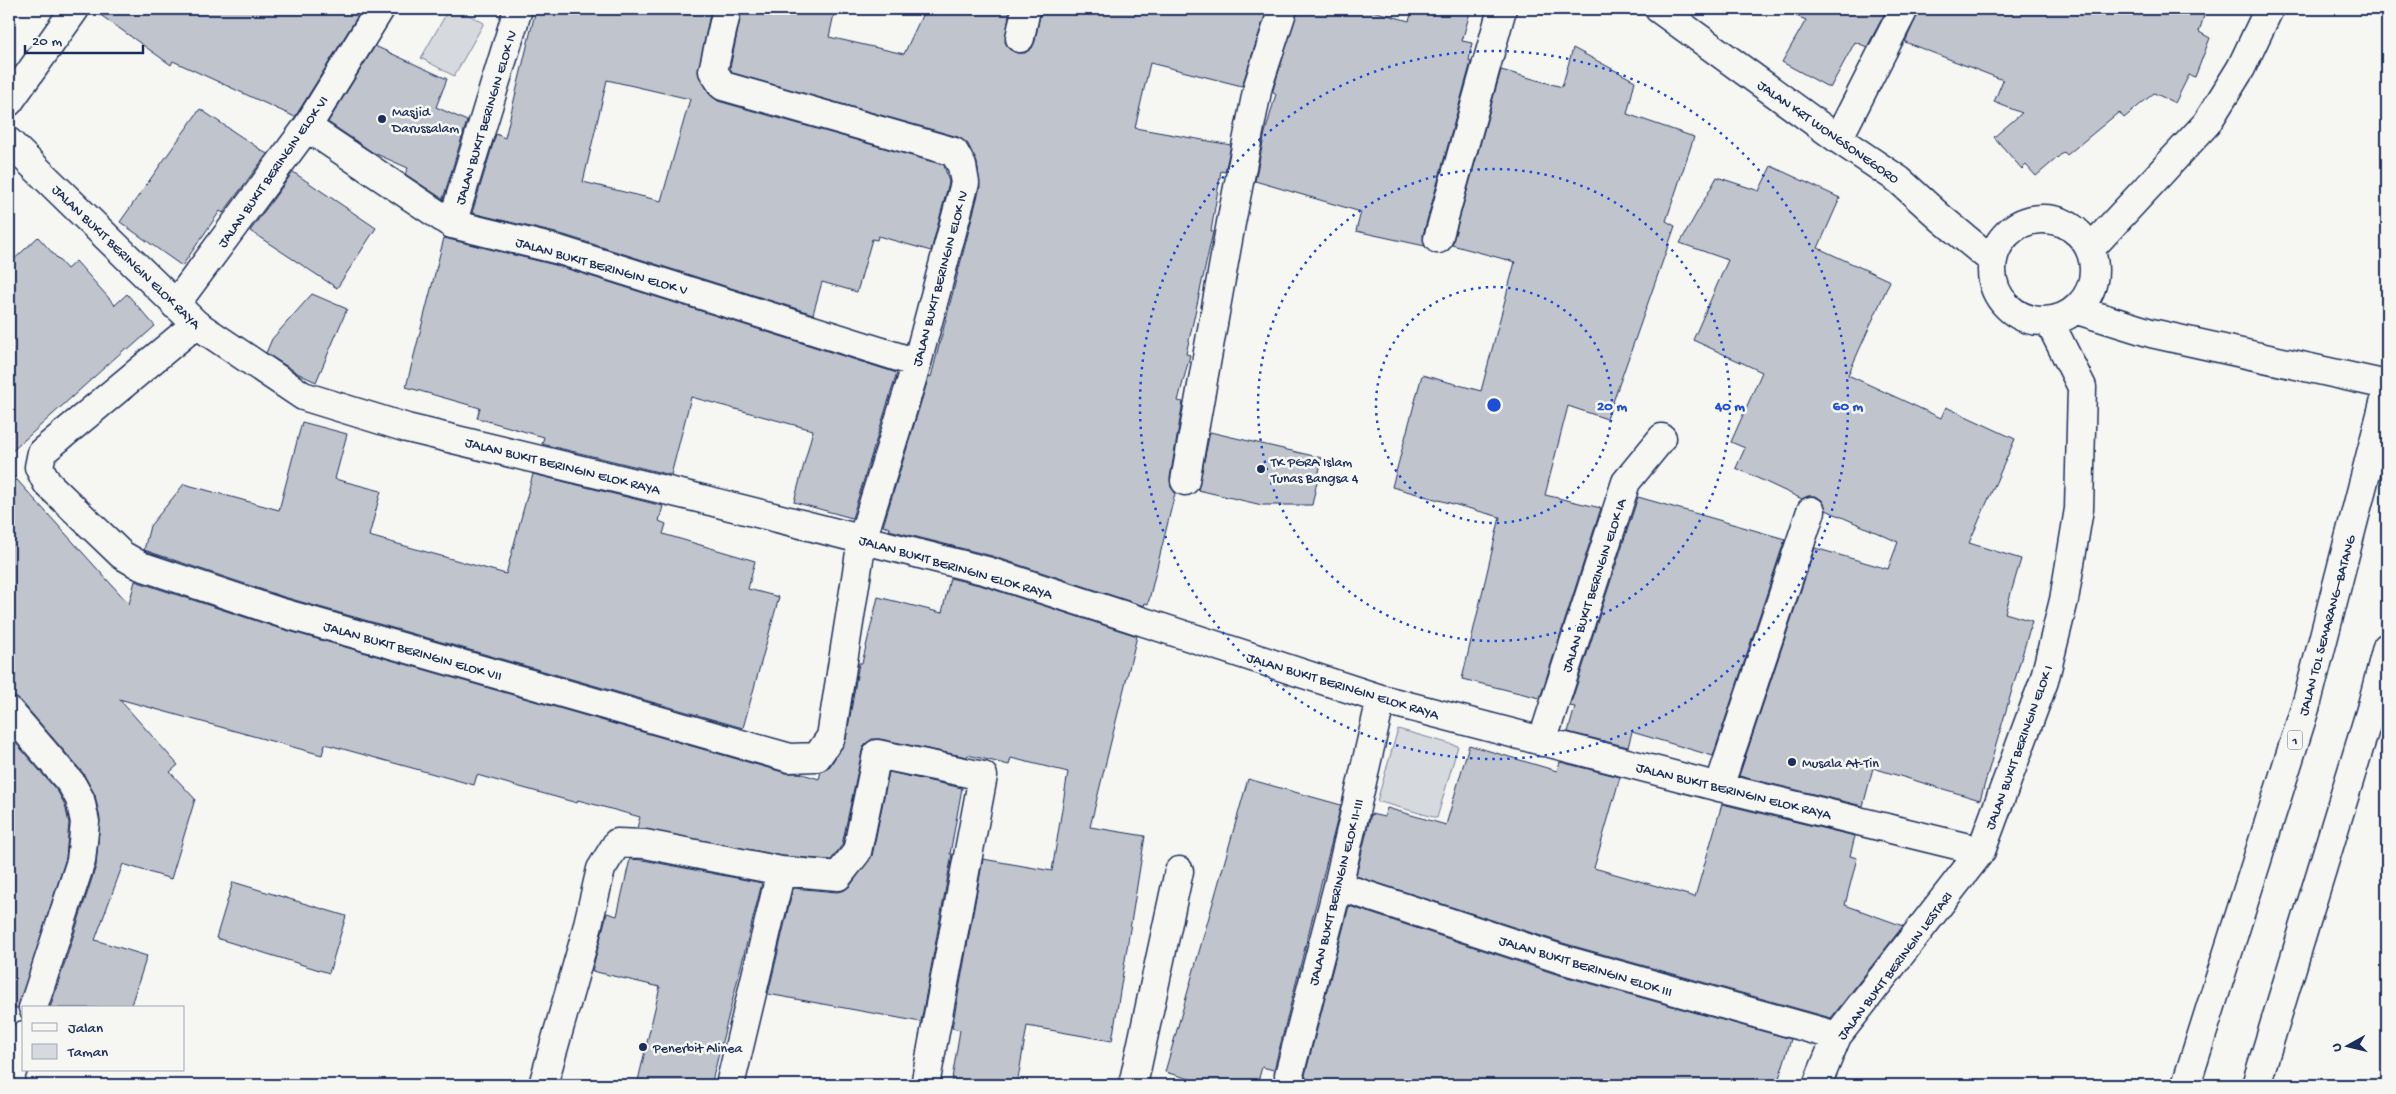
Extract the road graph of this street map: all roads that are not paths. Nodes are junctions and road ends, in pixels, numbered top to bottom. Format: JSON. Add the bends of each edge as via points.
{"nodes":[{"id":1,"x":75,"y":9,"type":"edge"},
{"id":2,"x":380,"y":9,"type":"edge"},
{"id":3,"x":518,"y":9,"type":"edge"},
{"id":4,"x":727,"y":9,"type":"edge"},
{"id":5,"x":1026,"y":9,"type":"edge"},
{"id":6,"x":1283,"y":9,"type":"edge"},
{"id":7,"x":1502,"y":9,"type":"edge"},
{"id":8,"x":1659,"y":9,"type":"edge"},
{"id":9,"x":1904,"y":9,"type":"edge"},
{"id":10,"x":2269,"y":9,"type":"edge"},
{"id":11,"x":1020,"y":38,"type":"dead end"},
{"id":12,"x":9,"y":102,"type":"edge"},
{"id":13,"x":307,"y":127,"type":"junction"},
{"id":14,"x":1838,"y":139,"type":"junction"},
{"id":15,"x":9,"y":142,"type":"edge"},
{"id":16,"x":452,"y":224,"type":"junction"},
{"id":17,"x":1438,"y":239,"type":"dead end"},
{"id":18,"x":2091,"y":248,"type":"junction"},
{"id":19,"x":1992,"y":260,"type":"junction"},
{"id":20,"x":175,"y":305,"type":"junction"},
{"id":21,"x":2077,"y":310,"type":"junction"},
{"id":22,"x":2050,"y":323,"type":"junction"},
{"id":23,"x":196,"y":324,"type":"junction"},
{"id":24,"x":917,"y":363,"type":"junction"},
{"id":25,"x":2387,"y":385,"type":"edge"},
{"id":26,"x":2387,"y":391,"type":"edge"},
{"id":27,"x":1662,"y":438,"type":"dead end"},
{"id":28,"x":1185,"y":481,"type":"dead end"},
{"id":29,"x":1810,"y":511,"type":"dead end"},
{"id":30,"x":862,"y":540,"type":"junction"},
{"id":31,"x":2387,"y":647,"type":"edge"},
{"id":32,"x":1381,"y":699,"type":"junction"},
{"id":33,"x":9,"y":712,"type":"edge"},
{"id":34,"x":1542,"y":742,"type":"junction"},
{"id":35,"x":1720,"y":787,"type":"junction"},
{"id":36,"x":1981,"y":851,"type":"junction"},
{"id":37,"x":1179,"y":870,"type":"dead end"},
{"id":38,"x":781,"y":871,"type":"junction"},
{"id":39,"x":1338,"y":886,"type":"junction"},
{"id":40,"x":34,"y":1006,"type":"edge"},
{"id":41,"x":1837,"y":1036,"type":"junction"},
{"id":42,"x":22,"y":1041,"type":"edge"},
{"id":43,"x":9,"y":1081,"type":"edge"},
{"id":44,"x":543,"y":1085,"type":"edge"},
{"id":45,"x":730,"y":1085,"type":"edge"},
{"id":46,"x":925,"y":1085,"type":"edge"},
{"id":47,"x":1133,"y":1085,"type":"edge"},
{"id":48,"x":1292,"y":1085,"type":"edge"},
{"id":49,"x":1817,"y":1085,"type":"edge"},
{"id":50,"x":2186,"y":1085,"type":"edge"},
{"id":51,"x":2256,"y":1085,"type":"edge"}],
"edges":[{"from":1,"to":12,"type":"main road"},
{"from":2,"to":13,"type":"main road","name":"JALAN BUKIT BERINGIN ELOK VI"},
{"from":3,"to":16,"type":"main road","name":"JALAN BUKIT BERINGIN ELOK IV"},
{"from":4,"to":24,"type":"main road","name":"JALAN BUKIT BERINGIN ELOK IV","via":[[713,71],[724,86],[954,152],[962,166],[965,183]]},
{"from":5,"to":11,"type":"main road"},
{"from":6,"to":28,"type":"main road","via":[[1258,86]]},
{"from":7,"to":17,"type":"main road"},
{"from":8,"to":14,"type":"main road","name":"JALAN KRT WONGSONEGORO"},
{"from":9,"to":14,"type":"main road"},
{"from":10,"to":18,"type":"main road","via":[[2241,68],[2207,123]]},
{"from":13,"to":16,"type":"main road","name":"JALAN BUKIT BERINGIN ELOK V"},
{"from":13,"to":20,"type":"main road","name":"JALAN BUKIT BERINGIN ELOK VI"},
{"from":14,"to":19,"type":"main road","name":"JALAN KRT WONGSONEGORO","via":[[1899,180]]},
{"from":15,"to":20,"type":"main road","name":"JALAN BUKIT BERINGIN ELOK RAYA"},
{"from":16,"to":24,"type":"main road","name":"JALAN BUKIT BERINGIN ELOK V","via":[[559,250]]},
{"from":18,"to":19,"type":"main road","via":[[2074,227],[2050,217],[2024,221],[2003,236]]},
{"from":18,"to":21,"type":"main road","via":[[2095,281]]},
{"from":19,"to":22,"type":"main road","via":[[1993,285],[2005,306],[2026,319]]},
{"from":20,"to":23,"type":"main road","name":"JALAN BUKIT BERINGIN ELOK RAYA"},
{"from":21,"to":22,"type":"main road"},
{"from":21,"to":25,"type":"main road","via":[[2151,333]]},
{"from":22,"to":36,"type":"main road","name":"JALAN BUKIT BERINGIN ELOK I","via":[[2082,387],[2079,509],[2064,600],[2044,681]]},
{"from":23,"to":30,"type":"main road","name":"JALAN BUKIT BERINGIN ELOK RAYA","via":[[303,396],[407,428]]},
{"from":23,"to":30,"type":"main road","name":"JALAN BUKIT BERINGIN ELOK VII","via":[[55,440],[42,452],[39,467],[47,483],[122,555],[141,566],[279,612],[790,758],[817,757],[831,737]]},
{"from":24,"to":30,"type":"main road","name":"JALAN BUKIT BERINGIN ELOK IV"},
{"from":26,"to":50,"type":"main road","name":"JALAN TOL SEMARANG–BATANG","number":"1","via":[[2307,702]]},
{"from":27,"to":34,"type":"main road","name":"JALAN BUKIT BERINGIN ELOK IA","via":[[1626,482]]},
{"from":29,"to":35,"type":"main road"},
{"from":30,"to":32,"type":"main road","name":"JALAN BUKIT BERINGIN ELOK RAYA","via":[[988,571]]},
{"from":31,"to":51,"type":"main road"},
{"from":32,"to":34,"type":"main road","name":"JALAN BUKIT BERINGIN ELOK RAYA"},
{"from":32,"to":39,"type":"main road","name":"JALAN BUKIT BERINGIN ELOK II-III"},
{"from":33,"to":40,"type":"main road","via":[[71,782],[80,799],[85,822],[81,861]]},
{"from":34,"to":35,"type":"main road","name":"JALAN BUKIT BERINGIN ELOK RAYA"},
{"from":35,"to":36,"type":"main road","name":"JALAN BUKIT BERINGIN ELOK RAYA"},
{"from":36,"to":41,"type":"main road","name":"JALAN BUKIT BERINGIN LESTARI"},
{"from":37,"to":47,"type":"main road"},
{"from":38,"to":44,"type":"main road","via":[[645,844],[617,844],[601,869]]},
{"from":38,"to":45,"type":"main road"},
{"from":38,"to":46,"type":"main road","via":[[838,876],[857,852],[877,754],[983,776]]},
{"from":39,"to":41,"type":"main road","name":"JALAN BUKIT BERINGIN ELOK III","via":[[1561,959]]},
{"from":39,"to":48,"type":"main road","name":"JALAN BUKIT BERINGIN ELOK II-III","via":[[1289,1075]]},
{"from":41,"to":49,"type":"main road","name":"JALAN BUKIT BERINGIN LESTARI"},
{"from":42,"to":43,"type":"main road"}]}
